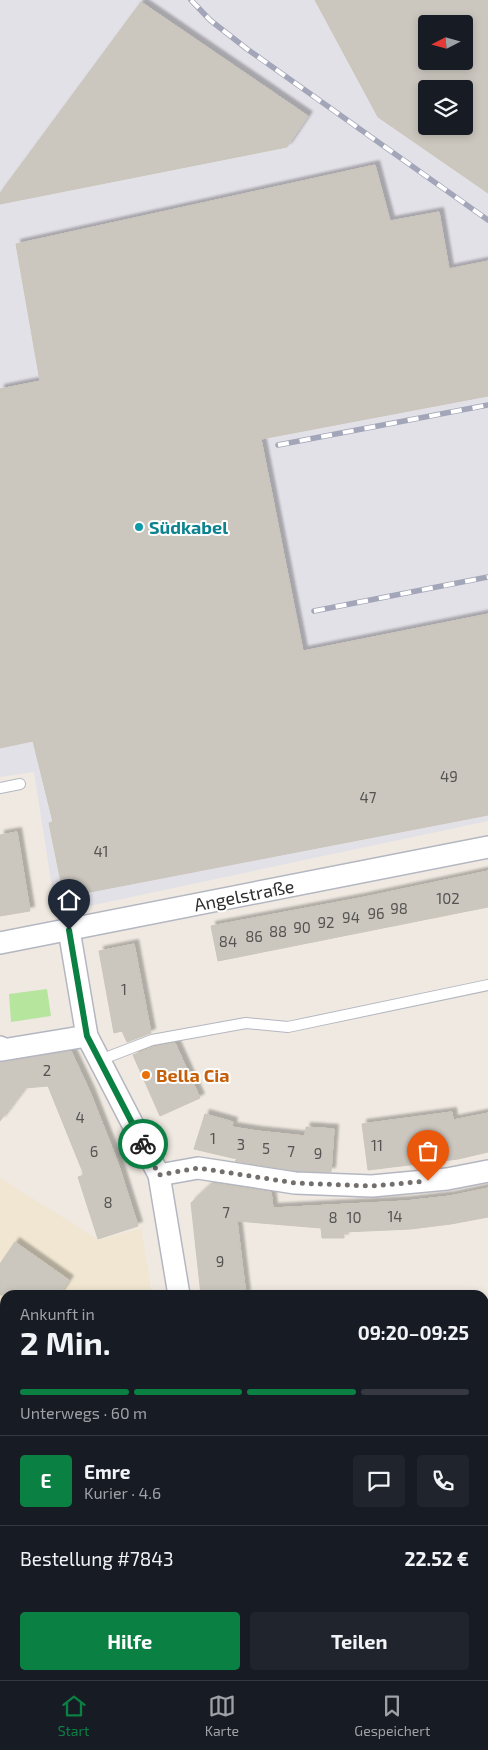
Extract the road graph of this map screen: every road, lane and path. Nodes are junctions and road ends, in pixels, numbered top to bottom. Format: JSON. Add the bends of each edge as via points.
{"nodes":[{"id":1,"x":20,"y":784,"type":"dead end"},
{"id":2,"x":0,"y":788,"type":"edge"},
{"id":3,"x":488,"y":847,"type":"edge"},
{"id":4,"x":69,"y":930,"type":"junction"},
{"id":5,"x":0,"y":943,"type":"edge"},
{"id":6,"x":488,"y":985,"type":"edge"},
{"id":7,"x":87,"y":1036,"type":"junction"},
{"id":8,"x":0,"y":1047,"type":"edge"},
{"id":9,"x":100,"y":1060,"type":"junction"},
{"id":10,"x":488,"y":1171,"type":"edge"},
{"id":11,"x":159,"y":1175,"type":"junction"},
{"id":12,"x":178,"y":1290,"type":"edge"}],
"edges":[{"from":1,"to":2,"type":"lane"},
{"from":3,"to":4,"type":"street","name":"Angelstraße"},
{"from":4,"to":5,"type":"street","name":"Angelstraße"},
{"from":4,"to":7,"type":"street"},
{"from":6,"to":9,"type":"lane","via":[[288,1026],[246,1023],[152,1040]]},
{"from":7,"to":8,"type":"street","via":[[2,1050]]},
{"from":7,"to":9,"type":"street"},
{"from":9,"to":11,"type":"street"},
{"from":10,"to":11,"type":"street","via":[[447,1179],[372,1186],[295,1183],[198,1168]]},
{"from":11,"to":12,"type":"street"}]}
